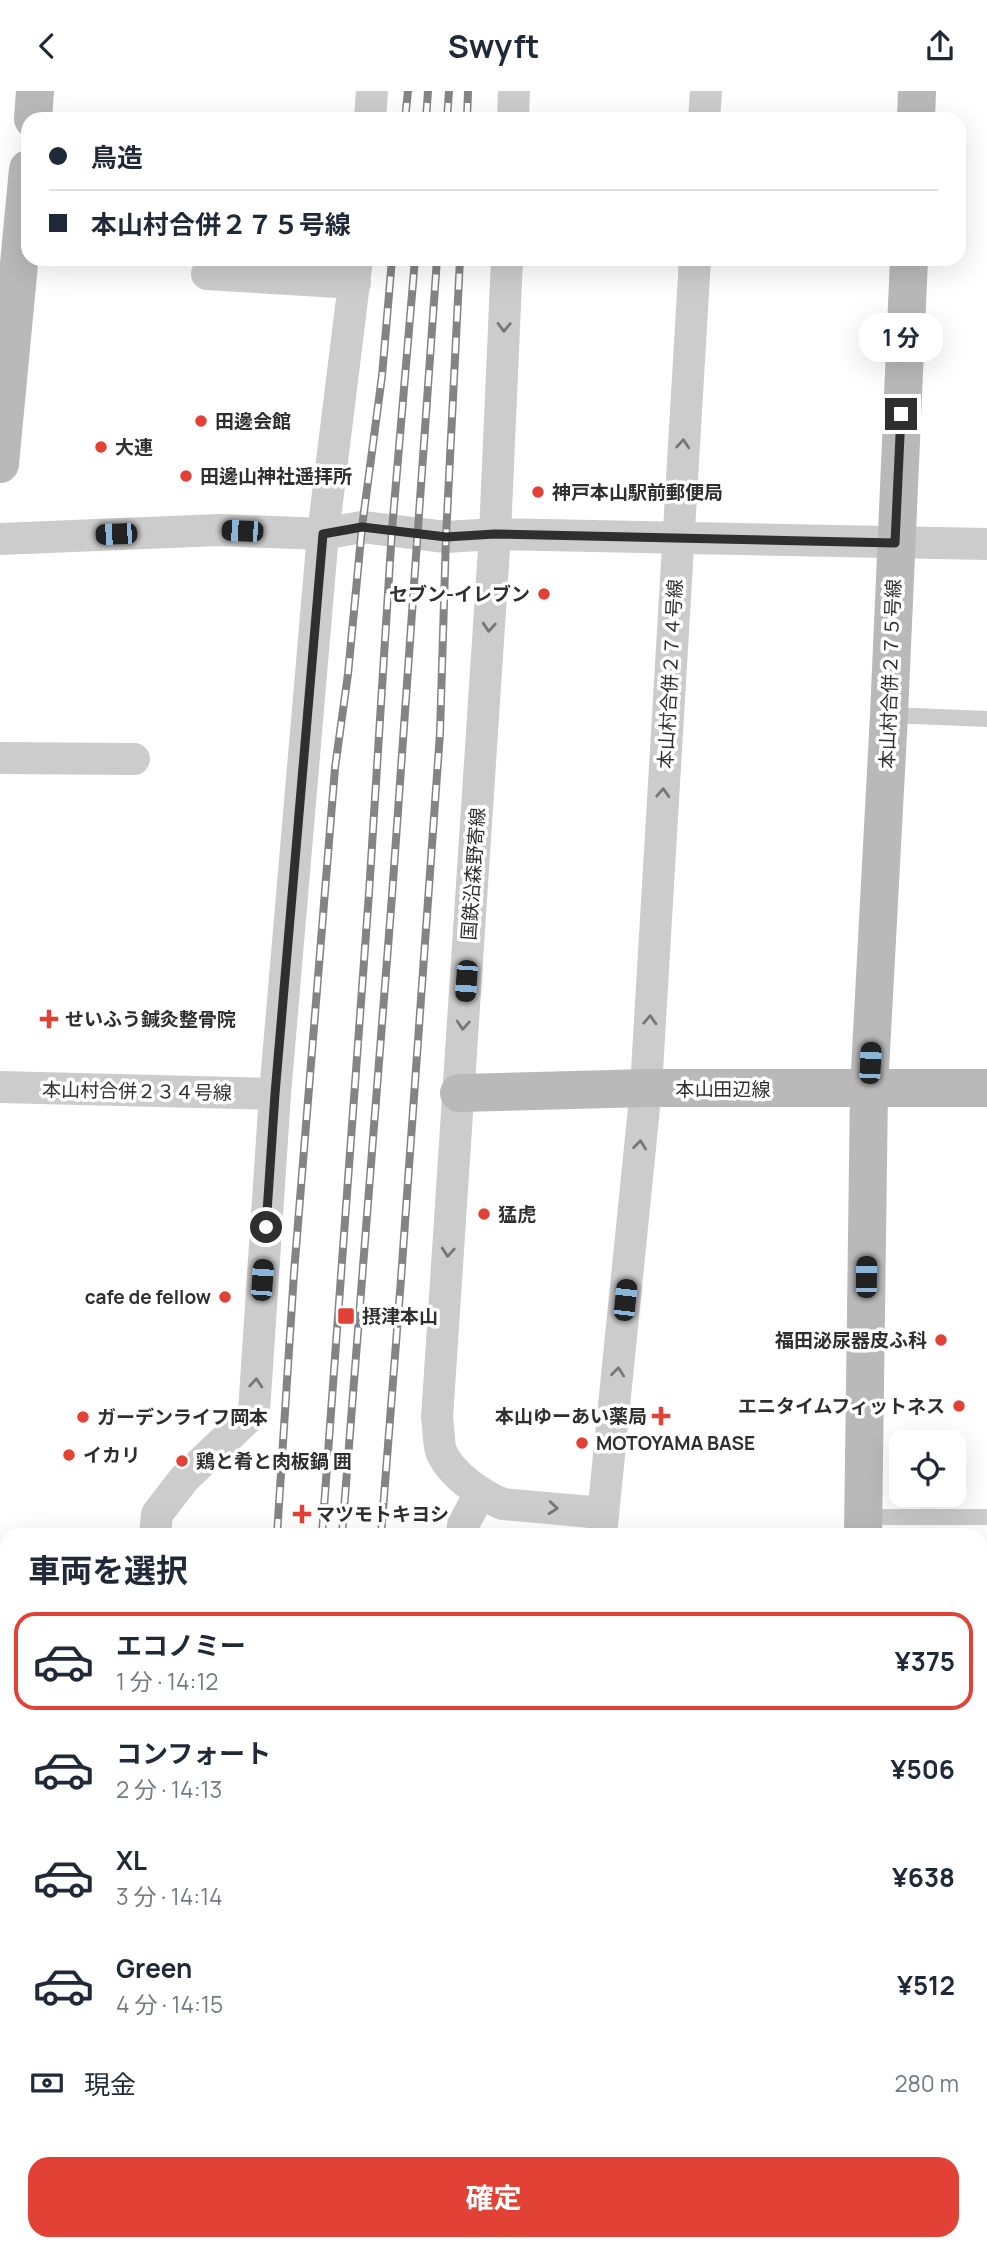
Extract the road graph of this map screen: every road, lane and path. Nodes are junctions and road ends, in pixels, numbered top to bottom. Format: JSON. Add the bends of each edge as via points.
{"nodes":[{"id":1,"x":36,"y":91,"type":"edge"},
{"id":2,"x":372,"y":91,"type":"edge"},
{"id":3,"x":514,"y":91,"type":"edge"},
{"id":4,"x":706,"y":91,"type":"edge"},
{"id":5,"x":917,"y":91,"type":"edge"},
{"id":6,"x":34,"y":112,"type":"edge"},
{"id":7,"x":370,"y":112,"type":"edge"},
{"id":8,"x":513,"y":112,"type":"edge"},
{"id":9,"x":704,"y":112,"type":"edge"},
{"id":10,"x":916,"y":112,"type":"edge"},
{"id":11,"x":21,"y":243,"type":"edge"},
{"id":12,"x":507,"y":266,"type":"edge"},
{"id":13,"x":695,"y":266,"type":"edge"},
{"id":14,"x":909,"y":266,"type":"edge"},
{"id":15,"x":356,"y":271,"type":"edge"},
{"id":16,"x":207,"y":274,"type":"dead end"},
{"id":17,"x":0,"y":464,"type":"edge"},
{"id":18,"x":323,"y":534,"type":"junction"},
{"id":19,"x":495,"y":534,"type":"junction"},
{"id":20,"x":677,"y":538,"type":"junction"},
{"id":21,"x":0,"y":539,"type":"edge"},
{"id":22,"x":895,"y":543,"type":"junction"},
{"id":23,"x":987,"y":544,"type":"edge"},
{"id":24,"x":889,"y":716,"type":"junction"},
{"id":25,"x":987,"y":719,"type":"edge"},
{"id":26,"x":0,"y":758,"type":"edge"},
{"id":27,"x":134,"y":759,"type":"dead end"},
{"id":28,"x":0,"y":1087,"type":"edge"},
{"id":29,"x":646,"y":1088,"type":"junction"},
{"id":30,"x":987,"y":1088,"type":"edge"},
{"id":31,"x":869,"y":1089,"type":"junction"},
{"id":32,"x":459,"y":1093,"type":"junction"},
{"id":33,"x":275,"y":1094,"type":"junction"},
{"id":34,"x":492,"y":1499,"type":"junction"},
{"id":35,"x":987,"y":1517,"type":"edge"},
{"id":36,"x":602,"y":1524,"type":"edge"},
{"id":37,"x":862,"y":1526,"type":"edge"},
{"id":38,"x":156,"y":1528,"type":"edge"},
{"id":39,"x":463,"y":1528,"type":"edge"},
{"id":40,"x":485,"y":1528,"type":"edge"}],
"edges":[{"from":1,"to":6,"type":"street"},
{"from":2,"to":7,"type":"street"},
{"from":3,"to":8,"type":"street"},
{"from":4,"to":9,"type":"street"},
{"from":5,"to":10,"type":"street"},
{"from":11,"to":17,"type":"street"},
{"from":12,"to":19,"type":"street","name":"国鉄沿森野寄線","one_way":true},
{"from":20,"to":13,"type":"street","name":"本山村合併２７４号線","one_way":true},
{"from":14,"to":22,"type":"street","name":"本山村合併２７５号線"},
{"from":15,"to":16,"type":"street"},
{"from":15,"to":18,"type":"street"},
{"from":18,"to":19,"type":"street","via":[[362,527],[446,537]]},
{"from":18,"to":21,"type":"street","via":[[218,530]]},
{"from":18,"to":33,"type":"street"},
{"from":19,"to":20,"type":"street"},
{"from":19,"to":32,"type":"street","name":"国鉄沿森野寄線","one_way":true},
{"from":20,"to":22,"type":"street"},
{"from":29,"to":20,"type":"street","name":"本山村合併２７４号線","one_way":true},
{"from":22,"to":23,"type":"street"},
{"from":22,"to":24,"type":"street","name":"本山村合併２７５号線"},
{"from":24,"to":25,"type":"lane"},
{"from":24,"to":31,"type":"street","name":"本山村合併２７５号線"},
{"from":26,"to":27,"type":"street"},
{"from":28,"to":33,"type":"street","name":"本山村合併２３４号線"},
{"from":29,"to":31,"type":"street","name":"本山田辺線"},
{"from":29,"to":32,"type":"street","name":"本山田辺線"},
{"from":36,"to":29,"type":"street","name":"本山村合併２７４号線","one_way":true},
{"from":30,"to":31,"type":"street","name":"本山田辺線"},
{"from":31,"to":37,"type":"street","name":"本山村合併２７５号線"},
{"from":32,"to":34,"type":"street","name":"国鉄沿森野寄線","one_way":true,"via":[[437,1418],[441,1452],[452,1468]]},
{"from":38,"to":33,"type":"street","one_way":true,"via":[[157,1514],[177,1488],[254,1412]]},
{"from":34,"to":36,"type":"street","one_way":true},
{"from":34,"to":39,"type":"street"},
{"from":34,"to":40,"type":"street"},
{"from":35,"to":37,"type":"lane"}]}
